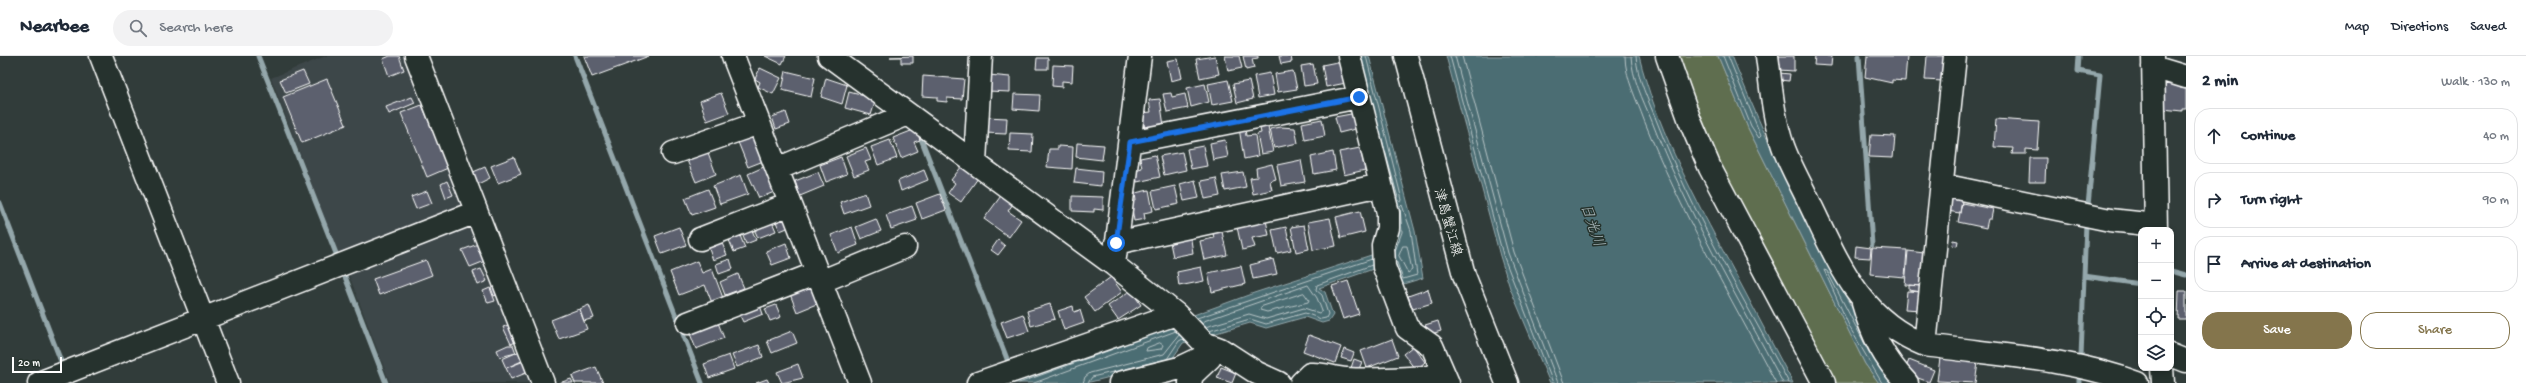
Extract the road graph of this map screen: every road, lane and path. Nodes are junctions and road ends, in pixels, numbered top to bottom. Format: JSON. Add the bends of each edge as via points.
{"nodes":[{"id":1,"x":101,"y":56,"type":"edge"},
{"id":2,"x":416,"y":56,"type":"edge"},
{"id":3,"x":733,"y":56,"type":"edge"},
{"id":4,"x":829,"y":56,"type":"edge"},
{"id":5,"x":981,"y":56,"type":"edge"},
{"id":6,"x":1140,"y":56,"type":"edge"},
{"id":7,"x":1349,"y":56,"type":"edge"},
{"id":8,"x":1406,"y":56,"type":"edge"},
{"id":9,"x":1667,"y":56,"type":"edge"},
{"id":10,"x":1767,"y":56,"type":"edge"},
{"id":11,"x":1955,"y":56,"type":"edge"},
{"id":12,"x":2153,"y":62,"type":"edge"},
{"id":13,"x":2186,"y":77,"type":"edge"},
{"id":14,"x":1359,"y":97,"type":"junction"},
{"id":15,"x":908,"y":114,"type":"junction"},
{"id":16,"x":759,"y":123,"type":"junction"},
{"id":17,"x":1130,"y":142,"type":"junction"},
{"id":18,"x":673,"y":153,"type":"dead end"},
{"id":19,"x":975,"y":162,"type":"junction"},
{"id":20,"x":777,"y":169,"type":"junction"},
{"id":21,"x":1942,"y":184,"type":"junction"},
{"id":22,"x":1382,"y":185,"type":"junction"},
{"id":23,"x":790,"y":204,"type":"junction"},
{"id":24,"x":476,"y":212,"type":"junction"},
{"id":25,"x":2150,"y":227,"type":"edge"},
{"id":26,"x":2156,"y":227,"type":"edge"},
{"id":27,"x":700,"y":239,"type":"dead end"},
{"id":28,"x":1116,"y":243,"type":"junction"},
{"id":29,"x":905,"y":247,"type":"dead end"},
{"id":30,"x":1114,"y":265,"type":"junction"},
{"id":31,"x":818,"y":277,"type":"junction"},
{"id":32,"x":1862,"y":300,"type":"junction"},
{"id":33,"x":1178,"y":315,"type":"junction"},
{"id":34,"x":203,"y":319,"type":"junction"},
{"id":35,"x":688,"y":323,"type":"dead end"},
{"id":36,"x":1925,"y":345,"type":"junction"},
{"id":37,"x":1212,"y":346,"type":"junction"},
{"id":38,"x":2174,"y":356,"type":"edge"},
{"id":39,"x":2186,"y":361,"type":"edge"},
{"id":40,"x":2162,"y":371,"type":"edge"},
{"id":41,"x":1256,"y":378,"type":"edge"},
{"id":42,"x":1447,"y":379,"type":"edge"},
{"id":43,"x":39,"y":383,"type":"edge"},
{"id":44,"x":228,"y":383,"type":"edge"},
{"id":45,"x":543,"y":383,"type":"edge"},
{"id":46,"x":860,"y":383,"type":"edge"},
{"id":47,"x":978,"y":383,"type":"edge"},
{"id":48,"x":1120,"y":383,"type":"edge"},
{"id":49,"x":1190,"y":383,"type":"edge"},
{"id":50,"x":1279,"y":383,"type":"edge"},
{"id":51,"x":1301,"y":383,"type":"edge"},
{"id":52,"x":1507,"y":383,"type":"edge"},
{"id":53,"x":1824,"y":383,"type":"edge"},
{"id":54,"x":1908,"y":383,"type":"edge"},
{"id":55,"x":2137,"y":383,"type":"edge"},
{"id":56,"x":2163,"y":383,"type":"edge"}],
"edges":[{"from":1,"to":34,"type":"street"},
{"from":2,"to":24,"type":"street"},
{"from":3,"to":16,"type":"street"},
{"from":4,"to":15,"type":"street"},
{"from":5,"to":19,"type":"street"},
{"from":6,"to":17,"type":"street"},
{"from":7,"to":14,"type":"street"},
{"from":8,"to":52,"type":"street","name":"津島蟹江線","via":[[1464,275]]},
{"from":9,"to":53,"type":"street","via":[[1710,168]]},
{"from":10,"to":32,"type":"street","via":[[1783,145],[1836,258]]},
{"from":11,"to":21,"type":"street"},
{"from":12,"to":13,"type":"street"},
{"from":12,"to":26,"type":"street"},
{"from":14,"to":17,"type":"street"},
{"from":14,"to":22,"type":"street"},
{"from":15,"to":19,"type":"street"},
{"from":15,"to":20,"type":"street"},
{"from":16,"to":18,"type":"street"},
{"from":16,"to":20,"type":"street"},
{"from":17,"to":28,"type":"street"},
{"from":19,"to":30,"type":"street"},
{"from":20,"to":23,"type":"street"},
{"from":21,"to":25,"type":"street"},
{"from":21,"to":36,"type":"street"},
{"from":22,"to":28,"type":"street"},
{"from":22,"to":42,"type":"street","via":[[1388,213],[1388,228],[1383,244],[1384,267],[1407,328],[1432,346]]},
{"from":23,"to":27,"type":"street"},
{"from":23,"to":31,"type":"street"},
{"from":24,"to":34,"type":"street"},
{"from":24,"to":45,"type":"street"},
{"from":28,"to":30,"type":"street"},
{"from":29,"to":31,"type":"street"},
{"from":30,"to":33,"type":"street"},
{"from":31,"to":35,"type":"street"},
{"from":31,"to":46,"type":"street"},
{"from":32,"to":36,"type":"street","via":[[1887,325]]},
{"from":32,"to":54,"type":"street","via":[[1878,346],[1890,365]]},
{"from":33,"to":37,"type":"street"},
{"from":33,"to":47,"type":"street"},
{"from":34,"to":43,"type":"street"},
{"from":34,"to":44,"type":"street"},
{"from":36,"to":55,"type":"street","via":[[2074,366]]},
{"from":37,"to":41,"type":"street"},
{"from":37,"to":48,"type":"street","via":[[1180,368]]},
{"from":37,"to":49,"type":"street","via":[[1192,375]]},
{"from":38,"to":39,"type":"street"},
{"from":40,"to":56,"type":"street"},
{"from":41,"to":50,"type":"street"},
{"from":42,"to":51,"type":"street","via":[[1344,379],[1322,373],[1310,374]]}]}
